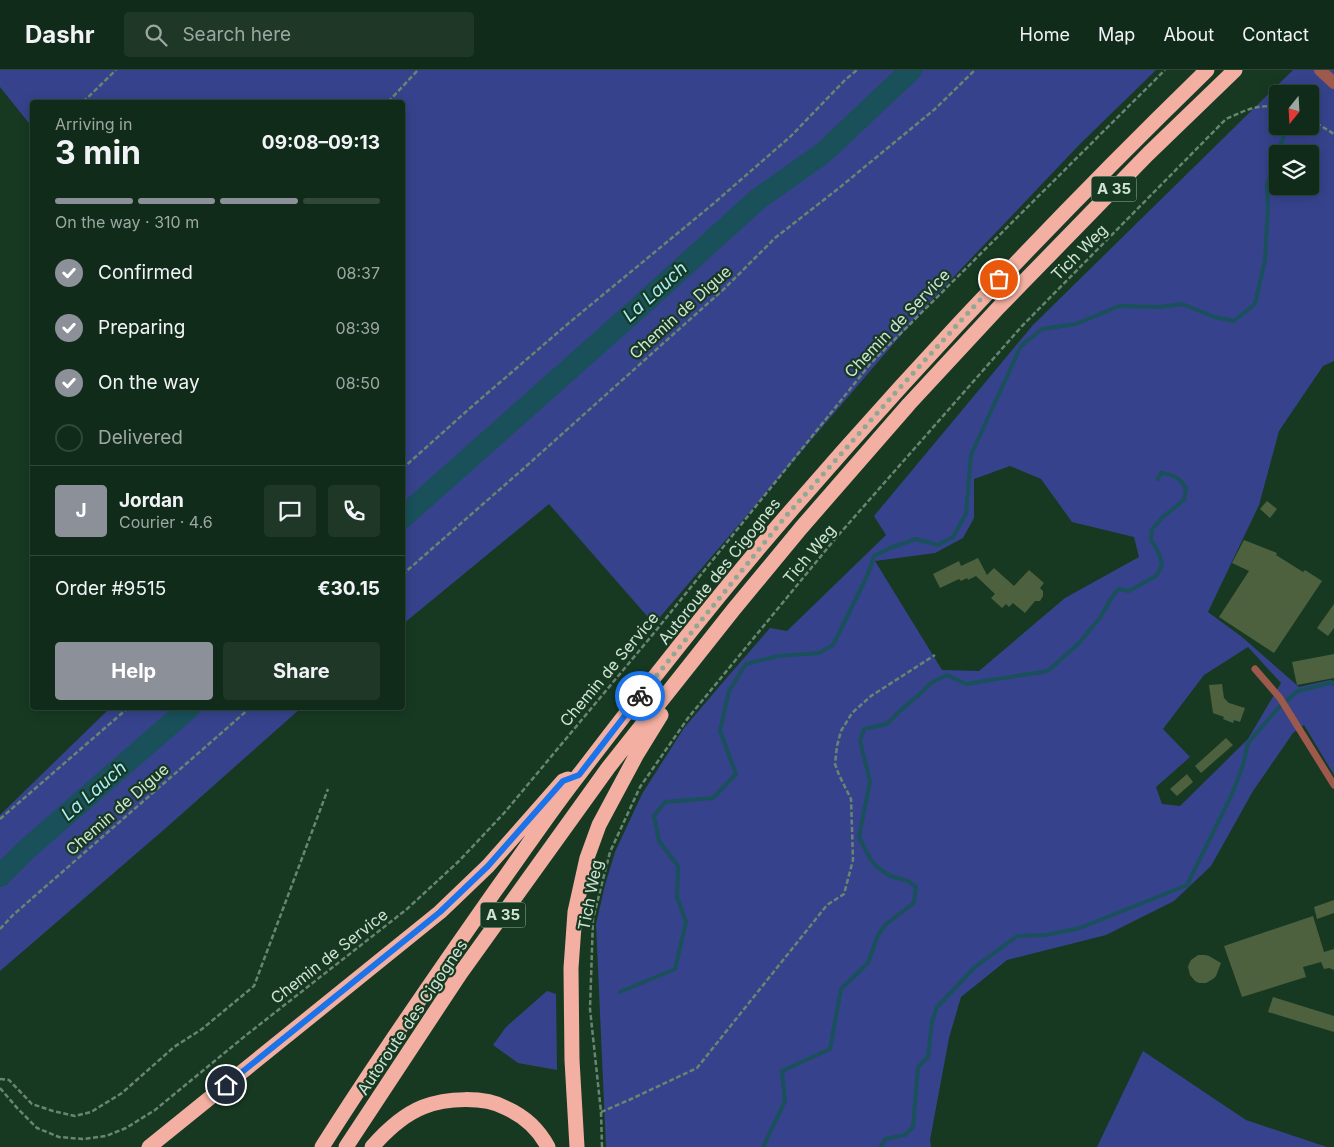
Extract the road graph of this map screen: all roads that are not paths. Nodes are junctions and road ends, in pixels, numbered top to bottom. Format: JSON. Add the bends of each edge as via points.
{"nodes":[{"id":1,"x":1207,"y":70,"type":"edge"},
{"id":2,"x":1235,"y":70,"type":"edge"},
{"id":3,"x":1321,"y":71,"type":"edge"},
{"id":4,"x":1334,"y":83,"type":"edge"},
{"id":5,"x":1255,"y":669,"type":"dead end"},
{"id":6,"x":671,"y":691,"type":"junction"},
{"id":7,"x":579,"y":775,"type":"junction"},
{"id":8,"x":1334,"y":785,"type":"edge"},
{"id":9,"x":149,"y":1147,"type":"edge"},
{"id":10,"x":322,"y":1147,"type":"edge"},
{"id":11,"x":346,"y":1147,"type":"edge"},
{"id":12,"x":372,"y":1147,"type":"edge"},
{"id":13,"x":548,"y":1147,"type":"edge"},
{"id":14,"x":577,"y":1147,"type":"edge"}],
"edges":[{"from":1,"to":7,"type":"highway","name":"Autoroute des Cigognes","number":"A 35","via":[[992,286],[896,392],[786,516]]},
{"from":2,"to":6,"type":"highway","name":"Autoroute des Cigognes","number":"A 35","via":[[1148,154],[909,404],[801,528]]},
{"from":3,"to":4,"type":"street"},
{"from":5,"to":8,"type":"lane","via":[[1285,705]]},
{"from":6,"to":11,"type":"highway","name":"Autoroute des Cigognes","number":"A 35","via":[[608,768],[460,974]]},
{"from":6,"to":14,"type":"highway","via":[[659,720],[599,825],[587,858],[576,912],[571,968]]},
{"from":7,"to":9,"type":"highway","via":[[563,781],[488,866],[440,912]]},
{"from":7,"to":10,"type":"highway","name":"Autoroute des Cigognes","number":"A 35","via":[[443,964]]},
{"from":12,"to":13,"type":"highway","via":[[403,1118],[423,1107],[450,1100],[479,1100],[506,1107],[529,1123]]}]}
